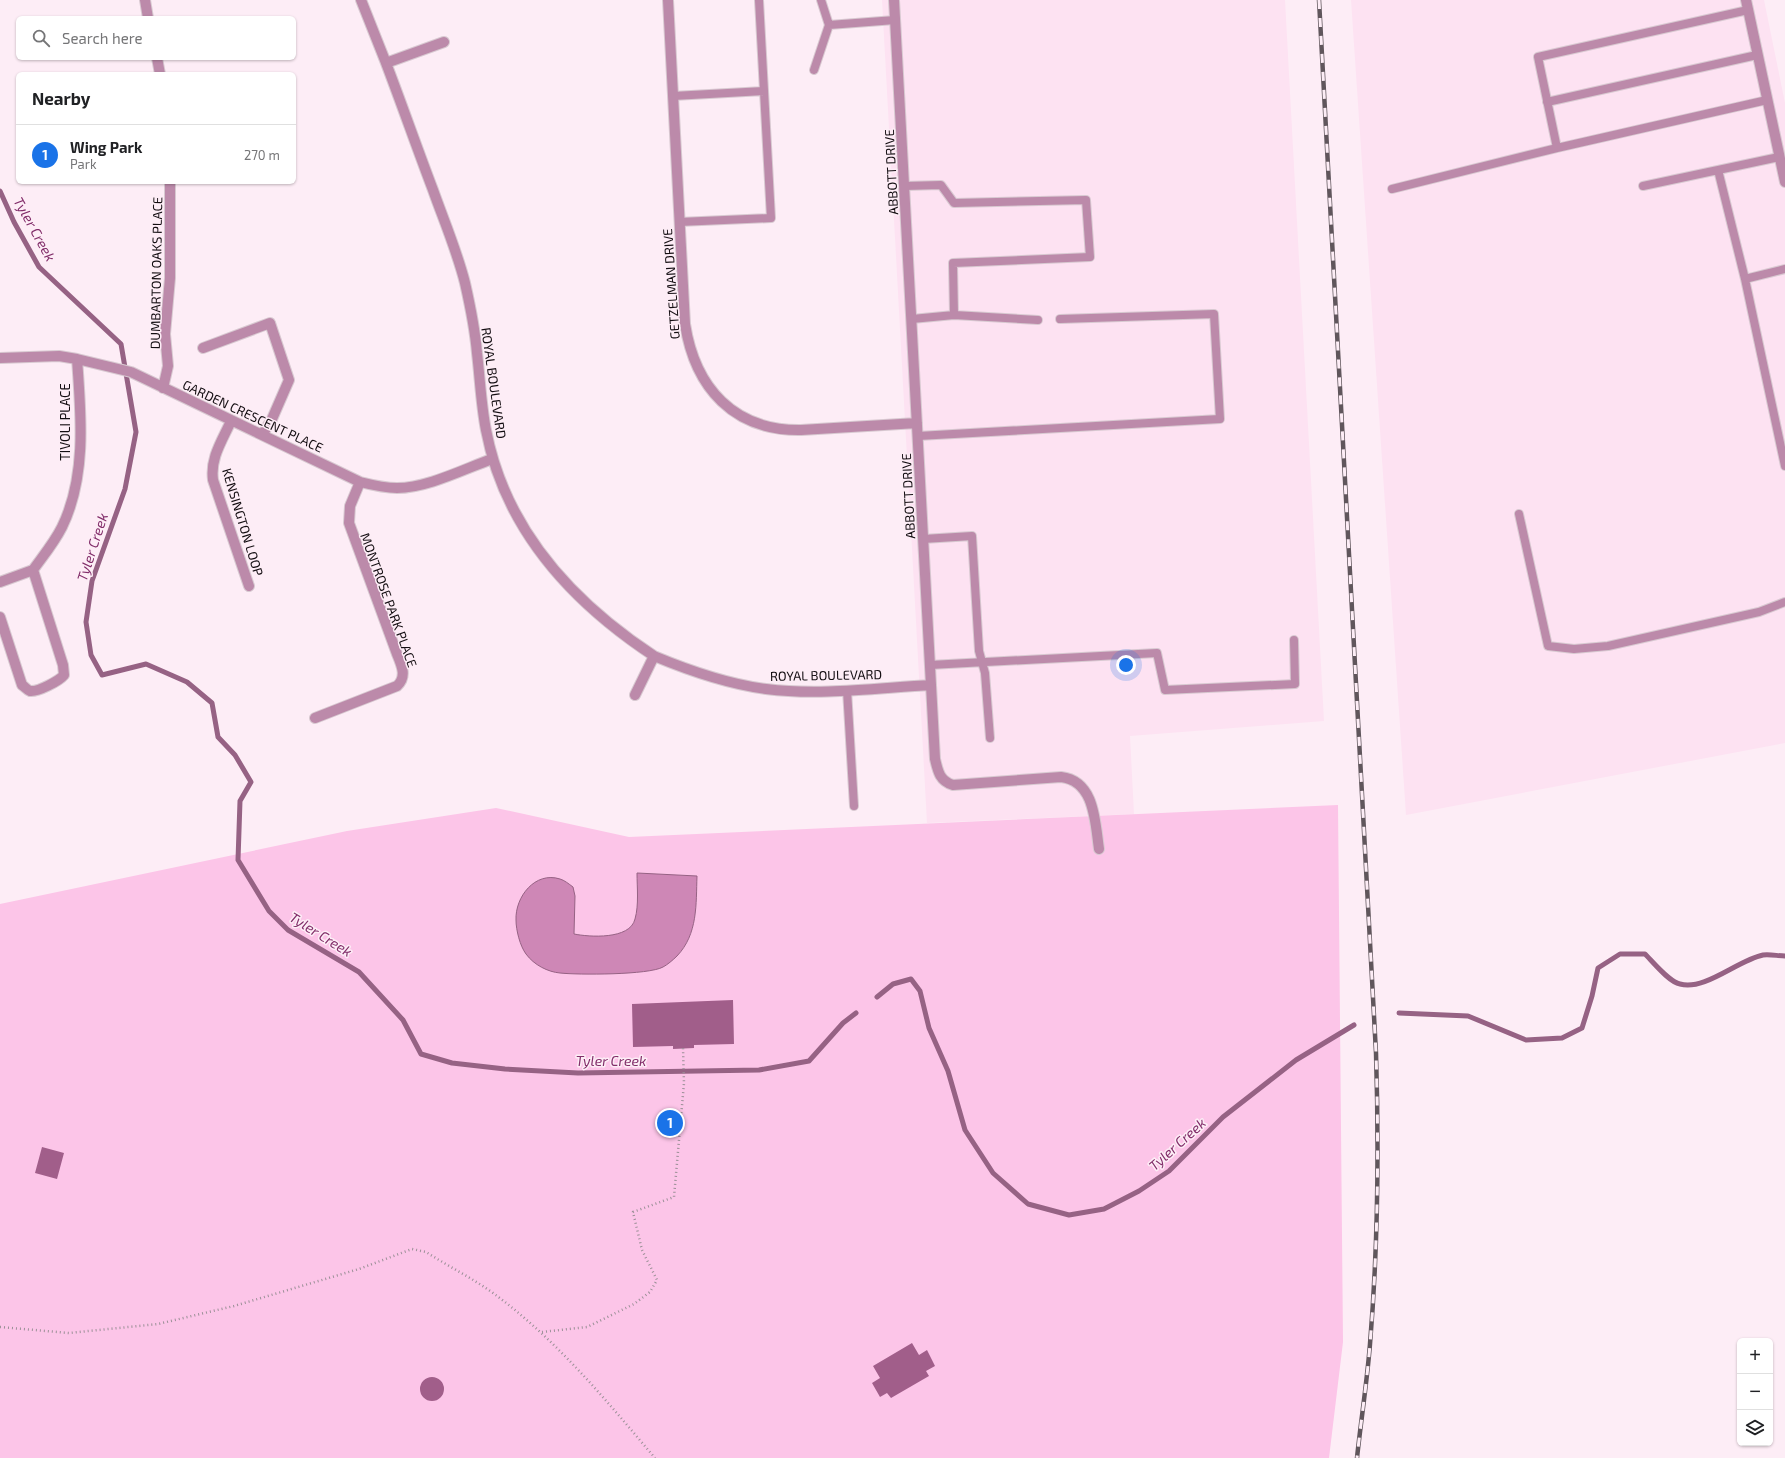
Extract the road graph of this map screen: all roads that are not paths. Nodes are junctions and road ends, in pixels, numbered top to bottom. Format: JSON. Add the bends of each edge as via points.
{"nodes":[{"id":1,"x":145,"y":0,"type":"edge"},
{"id":2,"x":361,"y":0,"type":"edge"},
{"id":3,"x":668,"y":0,"type":"edge"},
{"id":4,"x":759,"y":0,"type":"edge"},
{"id":5,"x":821,"y":0,"type":"edge"},
{"id":6,"x":894,"y":0,"type":"edge"},
{"id":7,"x":1746,"y":0,"type":"edge"},
{"id":8,"x":1748,"y":10,"type":"junction"},
{"id":9,"x":148,"y":16,"type":"edge"},
{"id":10,"x":895,"y":20,"type":"junction"},
{"id":11,"x":829,"y":25,"type":"junction"},
{"id":12,"x":444,"y":42,"type":"dead end"},
{"id":13,"x":1757,"y":55,"type":"junction"},
{"id":14,"x":157,"y":60,"type":"edge"},
{"id":15,"x":386,"y":63,"type":"junction"},
{"id":16,"x":814,"y":70,"type":"dead end"},
{"id":17,"x":160,"y":72,"type":"edge"},
{"id":18,"x":764,"y":92,"type":"junction"},
{"id":19,"x":673,"y":96,"type":"junction"},
{"id":20,"x":1767,"y":100,"type":"junction"},
{"id":21,"x":1547,"y":102,"type":"junction"},
{"id":22,"x":1557,"y":148,"type":"junction"},
{"id":23,"x":1779,"y":157,"type":"junction"},
{"id":24,"x":1718,"y":170,"type":"junction"},
{"id":25,"x":1785,"y":182,"type":"edge"},
{"id":26,"x":170,"y":184,"type":"edge"},
{"id":27,"x":904,"y":186,"type":"junction"},
{"id":28,"x":1643,"y":186,"type":"dead end"},
{"id":29,"x":1392,"y":189,"type":"dead end"},
{"id":30,"x":679,"y":222,"type":"junction"},
{"id":31,"x":1785,"y":269,"type":"edge"},
{"id":32,"x":1745,"y":279,"type":"junction"},
{"id":33,"x":954,"y":315,"type":"junction"},
{"id":34,"x":912,"y":319,"type":"junction"},
{"id":35,"x":1060,"y":319,"type":"dead end"},
{"id":36,"x":1038,"y":320,"type":"dead end"},
{"id":37,"x":203,"y":348,"type":"dead end"},
{"id":38,"x":0,"y":358,"type":"edge"},
{"id":39,"x":77,"y":359,"type":"junction"},
{"id":40,"x":163,"y":388,"type":"junction"},
{"id":41,"x":231,"y":421,"type":"junction"},
{"id":42,"x":917,"y":423,"type":"junction"},
{"id":43,"x":1782,"y":433,"type":"edge"},
{"id":44,"x":262,"y":435,"type":"junction"},
{"id":45,"x":918,"y":436,"type":"junction"},
{"id":46,"x":492,"y":459,"type":"junction"},
{"id":47,"x":1785,"y":466,"type":"edge"},
{"id":48,"x":360,"y":482,"type":"junction"},
{"id":49,"x":1518,"y":514,"type":"dead end"},
{"id":50,"x":923,"y":539,"type":"junction"},
{"id":51,"x":33,"y":570,"type":"junction"},
{"id":52,"x":0,"y":582,"type":"edge"},
{"id":53,"x":249,"y":586,"type":"dead end"},
{"id":54,"x":1785,"y":602,"type":"edge"},
{"id":55,"x":0,"y":618,"type":"edge"},
{"id":56,"x":1294,"y":640,"type":"dead end"},
{"id":57,"x":654,"y":656,"type":"junction"},
{"id":58,"x":983,"y":662,"type":"junction"},
{"id":59,"x":930,"y":665,"type":"junction"},
{"id":60,"x":931,"y":685,"type":"junction"},
{"id":61,"x":847,"y":690,"type":"junction"},
{"id":62,"x":635,"y":695,"type":"dead end"},
{"id":63,"x":315,"y":718,"type":"dead end"},
{"id":64,"x":990,"y":738,"type":"dead end"},
{"id":65,"x":854,"y":806,"type":"dead end"},
{"id":66,"x":1099,"y":849,"type":"dead end"}],
"edges":[{"from":1,"to":9,"type":"street"},
{"from":2,"to":15,"type":"street","name":"ROYAL BOULEVARD"},
{"from":3,"to":19,"type":"street","name":"GETZELMAN DRIVE"},
{"from":4,"to":18,"type":"lane"},
{"from":5,"to":11,"type":"lane"},
{"from":6,"to":10,"type":"street","name":"ABBOTT DRIVE"},
{"from":7,"to":8,"type":"street"},
{"from":8,"to":13,"type":"street"},
{"from":8,"to":21,"type":"lane","via":[[1538,57]]},
{"from":10,"to":11,"type":"lane"},
{"from":10,"to":27,"type":"street","name":"ABBOTT DRIVE"},
{"from":11,"to":16,"type":"lane"},
{"from":12,"to":15,"type":"street"},
{"from":13,"to":20,"type":"street"},
{"from":13,"to":21,"type":"lane"},
{"from":14,"to":17,"type":"street"},
{"from":15,"to":46,"type":"street","name":"ROYAL BOULEVARD","via":[[455,248],[465,283],[477,350],[485,428]]},
{"from":18,"to":19,"type":"lane"},
{"from":18,"to":30,"type":"lane","via":[[771,218]]},
{"from":19,"to":30,"type":"street","name":"GETZELMAN DRIVE"},
{"from":20,"to":22,"type":"lane"},
{"from":20,"to":23,"type":"street"},
{"from":21,"to":22,"type":"lane"},
{"from":22,"to":29,"type":"lane"},
{"from":23,"to":24,"type":"lane"},
{"from":23,"to":25,"type":"street"},
{"from":24,"to":28,"type":"lane"},
{"from":24,"to":32,"type":"lane"},
{"from":26,"to":40,"type":"street","name":"DUMBARTON OAKS PLACE","via":[[170,278],[165,334],[168,366]]},
{"from":27,"to":33,"type":"lane","via":[[941,185],[954,203],[1086,200],[1090,257],[953,262]]},
{"from":27,"to":34,"type":"street","name":"ABBOTT DRIVE"},
{"from":30,"to":42,"type":"street","name":"GETZELMAN DRIVE","via":[[688,344],[705,381],[725,406],[755,423],[783,430]]},
{"from":31,"to":32,"type":"lane"},
{"from":32,"to":43,"type":"lane"},
{"from":33,"to":34,"type":"lane"},
{"from":33,"to":36,"type":"lane"},
{"from":34,"to":42,"type":"street","name":"ABBOTT DRIVE"},
{"from":35,"to":45,"type":"lane","via":[[1214,314],[1220,419]]},
{"from":37,"to":44,"type":"street","via":[[270,323],[289,380]]},
{"from":38,"to":39,"type":"street","name":"GARDEN CRESCENT PLACE","via":[[40,356]]},
{"from":39,"to":40,"type":"street","name":"GARDEN CRESCENT PLACE","via":[[131,372]]},
{"from":39,"to":51,"type":"street","name":"TIVOLI PLACE","via":[[80,446],[78,475],[62,526]]},
{"from":40,"to":41,"type":"street","name":"GARDEN CRESCENT PLACE"},
{"from":41,"to":44,"type":"street","name":"GARDEN CRESCENT PLACE"},
{"from":41,"to":53,"type":"street","name":"KENSINGTON LOOP","via":[[211,468]]},
{"from":42,"to":45,"type":"street","name":"ABBOTT DRIVE"},
{"from":43,"to":47,"type":"lane"},
{"from":44,"to":48,"type":"street","name":"GARDEN CRESCENT PLACE"},
{"from":45,"to":50,"type":"street","name":"ABBOTT DRIVE"},
{"from":46,"to":48,"type":"street","name":"GARDEN CRESCENT PLACE","via":[[408,487],[382,487]]},
{"from":46,"to":57,"type":"street","name":"ROYAL BOULEVARD","via":[[519,519],[563,582],[594,612],[626,638]]},
{"from":48,"to":63,"type":"street","name":"MONTROSE PARK PLACE","via":[[350,506],[349,523],[398,654],[404,677],[397,686]]},
{"from":49,"to":54,"type":"lane","via":[[1548,646],[1574,649],[1608,646],[1759,612]]},
{"from":50,"to":58,"type":"lane","via":[[972,536],[979,651]]},
{"from":50,"to":59,"type":"street","name":"ABBOTT DRIVE"},
{"from":51,"to":52,"type":"street"},
{"from":51,"to":55,"type":"street","via":[[64,675],[35,691],[29,691],[22,685]]},
{"from":56,"to":58,"type":"lane","via":[[1295,684],[1165,690],[1156,653]]},
{"from":57,"to":61,"type":"street","name":"ROYAL BOULEVARD","via":[[713,678],[765,689]]},
{"from":57,"to":62,"type":"street"},
{"from":58,"to":59,"type":"lane"},
{"from":58,"to":64,"type":"lane"},
{"from":59,"to":60,"type":"street","name":"ABBOTT DRIVE"},
{"from":60,"to":61,"type":"street","name":"ROYAL BOULEVARD"},
{"from":60,"to":66,"type":"street","name":"ABBOTT DRIVE","via":[[935,759],[938,772],[944,781],[959,785],[1061,777],[1073,780],[1084,788],[1088,797]]},
{"from":61,"to":65,"type":"lane"}]}
